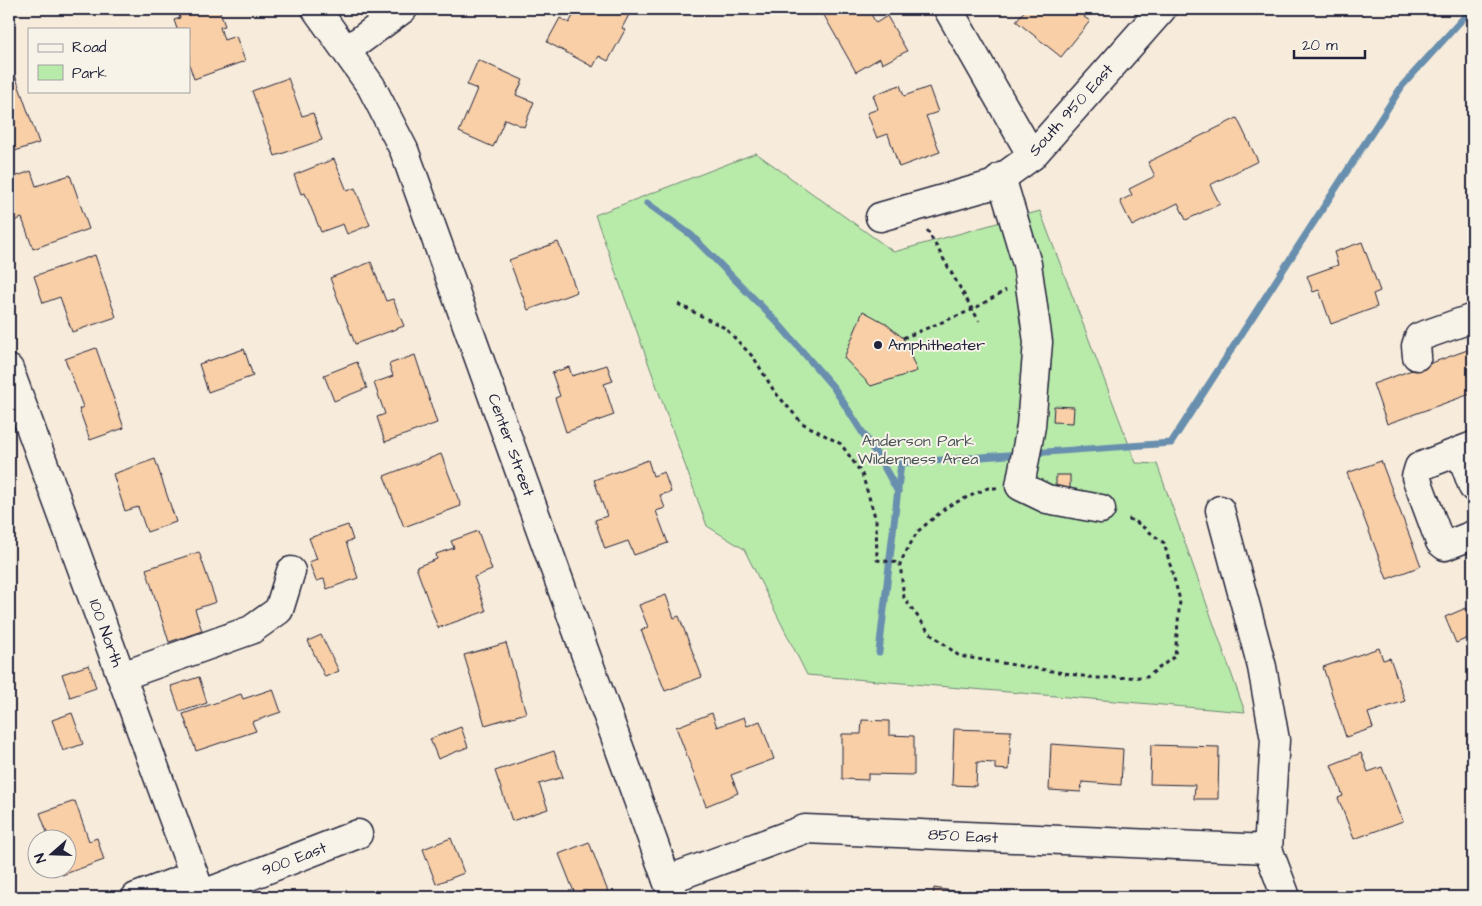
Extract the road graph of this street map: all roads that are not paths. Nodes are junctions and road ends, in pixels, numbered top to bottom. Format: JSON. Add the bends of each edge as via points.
{"nodes":[{"id":1,"x":316,"y":9,"type":"edge"},
{"id":2,"x":403,"y":9,"type":"edge"},
{"id":3,"x":948,"y":9,"type":"edge"},
{"id":4,"x":1162,"y":9,"type":"edge"},
{"id":5,"x":347,"y":50,"type":"junction"},
{"id":6,"x":1032,"y":156,"type":"junction"},
{"id":7,"x":1001,"y":177,"type":"junction"},
{"id":8,"x":880,"y":217,"type":"dead end"},
{"id":9,"x":1473,"y":318,"type":"edge"},
{"id":10,"x":1417,"y":356,"type":"dead end"},
{"id":11,"x":9,"y":369,"type":"edge"},
{"id":12,"x":1467,"y":449,"type":"edge"},
{"id":13,"x":1473,"y":487,"type":"edge"},
{"id":14,"x":1101,"y":509,"type":"road end"},
{"id":15,"x":1220,"y":510,"type":"dead end"},
{"id":16,"x":1473,"y":536,"type":"edge"},
{"id":17,"x":291,"y":571,"type":"dead end"},
{"id":18,"x":122,"y":676,"type":"junction"},
{"id":19,"x":358,"y":834,"type":"dead end"},
{"id":20,"x":1268,"y":849,"type":"junction"},
{"id":21,"x":670,"y":888,"type":"edge"},
{"id":22,"x":199,"y":889,"type":"edge"},
{"id":23,"x":136,"y":897,"type":"edge"},
{"id":24,"x":1286,"y":897,"type":"edge"}],
"edges":[{"from":1,"to":5,"type":"street","name":"Center Street"},
{"from":2,"to":5,"type":"street"},
{"from":3,"to":6,"type":"street"},
{"from":4,"to":6,"type":"street","name":"South 950 East"},
{"from":5,"to":21,"type":"street","name":"Center Street","via":[[386,113],[404,150]]},
{"from":6,"to":7,"type":"street","name":"South 950 East"},
{"from":7,"to":8,"type":"street","name":"South 950 East","via":[[992,185]]},
{"from":7,"to":14,"type":"street","via":[[1028,277],[1038,342],[1024,464],[1047,499]]},
{"from":9,"to":10,"type":"street","via":[[1419,337]]},
{"from":11,"to":18,"type":"street","name":"100 North"},
{"from":12,"to":13,"type":"street"},
{"from":12,"to":16,"type":"street","via":[[1419,467],[1416,477],[1440,542],[1445,546]]},
{"from":15,"to":20,"type":"street","via":[[1262,667],[1275,740]]},
{"from":17,"to":18,"type":"street","via":[[279,610],[251,630]]},
{"from":18,"to":22,"type":"street","name":"100 North"},
{"from":19,"to":22,"type":"street","name":"900 East"},
{"from":20,"to":21,"type":"street","name":"850 East","via":[[805,829]]},
{"from":20,"to":24,"type":"street"},
{"from":22,"to":23,"type":"street","name":"900 East"}]}
